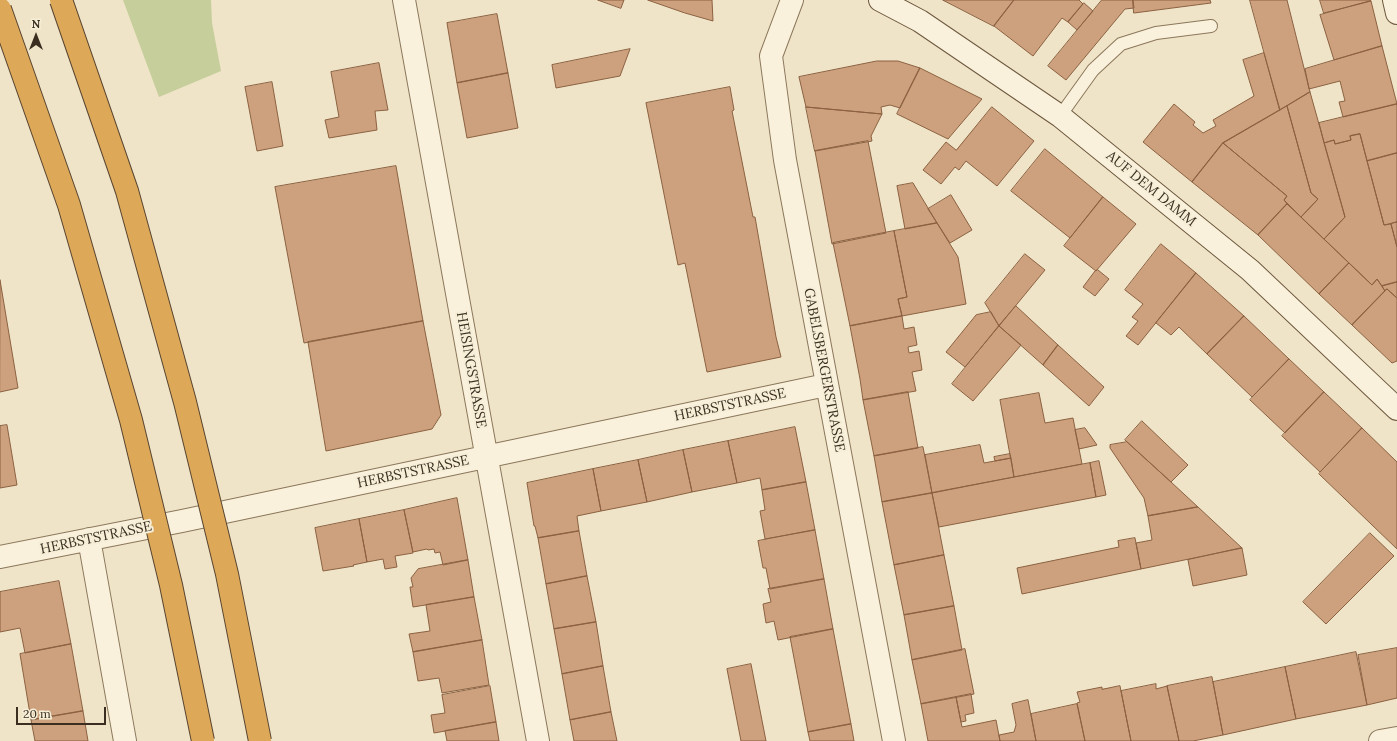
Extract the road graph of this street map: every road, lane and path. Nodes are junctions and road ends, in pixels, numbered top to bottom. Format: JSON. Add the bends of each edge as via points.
{"nodes":[{"id":1,"x":61,"y":0,"type":"edge"},
{"id":2,"x":404,"y":0,"type":"edge"},
{"id":3,"x":792,"y":0,"type":"edge"},
{"id":4,"x":880,"y":0,"type":"edge"},
{"id":5,"x":1394,"y":0,"type":"edge"},
{"id":6,"x":0,"y":9,"type":"edge"},
{"id":7,"x":1397,"y":13,"type":"edge"},
{"id":8,"x":1211,"y":26,"type":"dead end"},
{"id":9,"x":1060,"y":116,"type":"junction"},
{"id":10,"x":826,"y":385,"type":"junction"},
{"id":11,"x":1397,"y":409,"type":"edge"},
{"id":12,"x":487,"y":456,"type":"junction"},
{"id":13,"x":89,"y":539,"type":"junction"},
{"id":14,"x":0,"y":558,"type":"edge"},
{"id":15,"x":1397,"y":738,"type":"edge"},
{"id":16,"x":125,"y":741,"type":"edge"},
{"id":17,"x":203,"y":741,"type":"edge"},
{"id":18,"x":260,"y":741,"type":"edge"},
{"id":19,"x":538,"y":741,"type":"edge"},
{"id":20,"x":894,"y":741,"type":"edge"},
{"id":21,"x":1380,"y":741,"type":"edge"}],
"edges":[{"from":1,"to":18,"type":"highway","bridge":true,"via":[[127,191],[185,402],[226,574]]},
{"from":2,"to":12,"type":"street","name":"HEISINGSTRASSE"},
{"from":3,"to":10,"type":"street","name":"GABELSBERGERSTRASSE","via":[[771,56],[785,160]]},
{"from":4,"to":9,"type":"street","name":"AUF DEM DAMM","via":[[920,21]]},
{"from":5,"to":7,"type":"street"},
{"from":6,"to":17,"type":"highway","bridge":true,"via":[[69,205],[131,420],[171,585]]},
{"from":8,"to":9,"type":"lane","via":[[1156,33],[1121,44],[1093,70]]},
{"from":9,"to":11,"type":"street","name":"AUF DEM DAMM","via":[[1250,270]]},
{"from":10,"to":12,"type":"street","name":"HERBSTSTRASSE"},
{"from":10,"to":20,"type":"street","name":"GABELSBERGERSTRASSE"},
{"from":12,"to":13,"type":"street","name":"HERBSTSTRASSE"},
{"from":12,"to":19,"type":"street","name":"HEISINGSTRASSE"},
{"from":13,"to":14,"type":"street","name":"HERBSTSTRASSE"},
{"from":13,"to":16,"type":"street"},
{"from":15,"to":21,"type":"street"}]}
